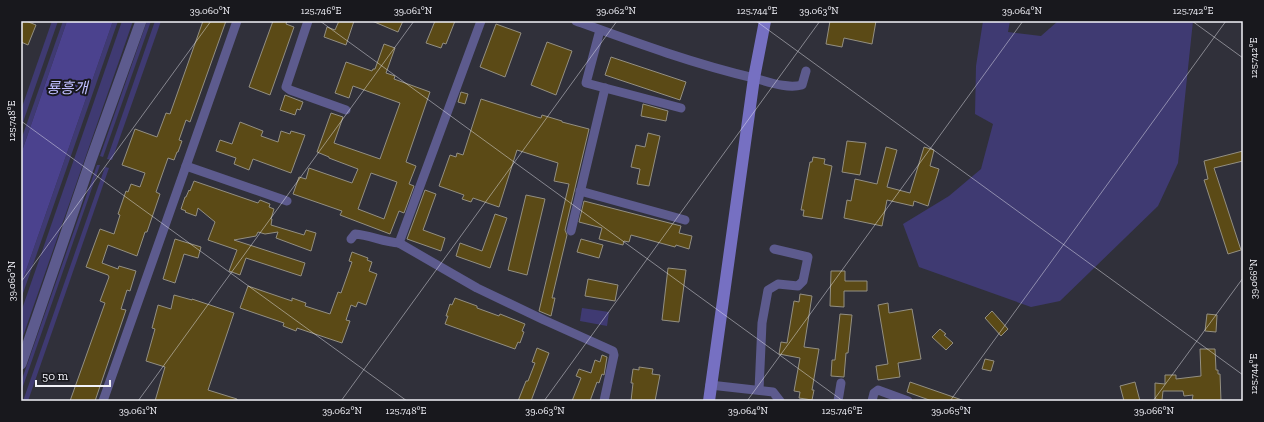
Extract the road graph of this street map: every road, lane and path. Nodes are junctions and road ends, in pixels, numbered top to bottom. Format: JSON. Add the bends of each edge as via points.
{"nodes":[{"id":1,"x":141,"y":21,"type":"edge"},
{"id":2,"x":237,"y":21,"type":"edge"},
{"id":3,"x":308,"y":21,"type":"edge"},
{"id":4,"x":481,"y":21,"type":"edge"},
{"id":5,"x":576,"y":21,"type":"edge"},
{"id":6,"x":765,"y":21,"type":"edge"},
{"id":7,"x":600,"y":30,"type":"junction"},
{"id":8,"x":806,"y":71,"type":"dead end"},
{"id":9,"x":754,"y":78,"type":"junction"},
{"id":10,"x":605,"y":88,"type":"junction"},
{"id":11,"x":680,"y":108,"type":"dead end"},
{"id":12,"x":346,"y":110,"type":"dead end"},
{"id":13,"x":186,"y":166,"type":"junction"},
{"id":14,"x":580,"y":191,"type":"junction"},
{"id":15,"x":287,"y":201,"type":"dead end"},
{"id":16,"x":684,"y":220,"type":"dead end"},
{"id":17,"x":571,"y":231,"type":"dead end"},
{"id":18,"x":351,"y":239,"type":"dead end"},
{"id":19,"x":398,"y":242,"type":"junction"},
{"id":20,"x":774,"y":249,"type":"dead end"},
{"id":21,"x":21,"y":364,"type":"edge"},
{"id":22,"x":841,"y":383,"type":"dead end"},
{"id":23,"x":710,"y":385,"type":"junction"},
{"id":24,"x":759,"y":390,"type":"junction"},
{"id":25,"x":103,"y":401,"type":"edge"},
{"id":26,"x":604,"y":401,"type":"edge"},
{"id":27,"x":709,"y":401,"type":"edge"},
{"id":28,"x":780,"y":401,"type":"edge"},
{"id":29,"x":838,"y":401,"type":"edge"},
{"id":30,"x":872,"y":401,"type":"edge"},
{"id":31,"x":908,"y":401,"type":"edge"}],
"edges":[{"from":1,"to":21,"type":"street"},
{"from":2,"to":13,"type":"street"},
{"from":3,"to":12,"type":"street","via":[[286,87]]},
{"from":4,"to":19,"type":"street"},
{"from":5,"to":7,"type":"street"},
{"from":6,"to":9,"type":"main road"},
{"from":7,"to":9,"type":"street"},
{"from":7,"to":10,"type":"street","via":[[586,83]]},
{"from":8,"to":9,"type":"street","via":[[802,85],[794,87]]},
{"from":9,"to":23,"type":"main road"},
{"from":10,"to":11,"type":"street"},
{"from":10,"to":14,"type":"street"},
{"from":13,"to":15,"type":"street"},
{"from":13,"to":25,"type":"street"},
{"from":14,"to":16,"type":"street"},
{"from":14,"to":17,"type":"street"},
{"from":18,"to":19,"type":"street","via":[[355,234],[361,234],[388,242]]},
{"from":19,"to":26,"type":"street","via":[[477,288],[612,351],[614,355]]},
{"from":20,"to":24,"type":"street","via":[[808,257],[803,281],[798,286],[778,284],[768,290],[762,323]]},
{"from":22,"to":29,"type":"street"},
{"from":23,"to":24,"type":"street"},
{"from":23,"to":27,"type":"main road"},
{"from":24,"to":28,"type":"street","via":[[773,392]]},
{"from":30,"to":31,"type":"street","via":[[874,393],[878,390]]}]}
